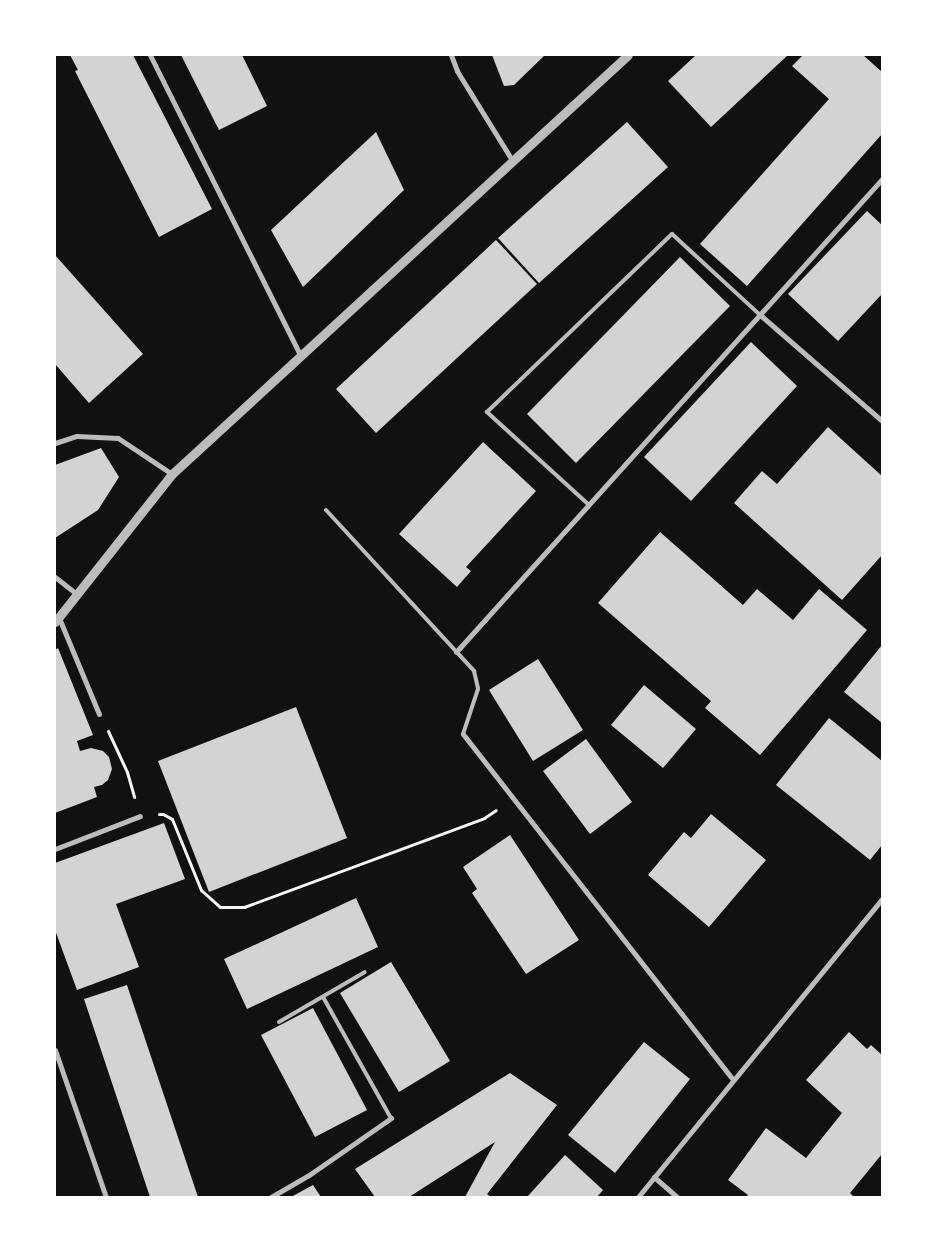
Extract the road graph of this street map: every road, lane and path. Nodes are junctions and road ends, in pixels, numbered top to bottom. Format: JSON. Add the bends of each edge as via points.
{"nodes":[{"id":1,"x":150,"y":55,"type":"edge"},
{"id":2,"x":451,"y":55,"type":"edge"},
{"id":3,"x":628,"y":55,"type":"edge"},
{"id":4,"x":512,"y":160,"type":"junction"},
{"id":5,"x":882,"y":180,"type":"edge"},
{"id":6,"x":759,"y":314,"type":"junction"},
{"id":7,"x":300,"y":354,"type":"junction"},
{"id":8,"x":882,"y":421,"type":"edge"},
{"id":9,"x":55,"y":443,"type":"edge"},
{"id":10,"x":172,"y":474,"type":"junction"},
{"id":11,"x":588,"y":504,"type":"junction"},
{"id":12,"x":326,"y":510,"type":"dead end"},
{"id":13,"x":55,"y":577,"type":"edge"},
{"id":14,"x":78,"y":595,"type":"junction"},
{"id":15,"x":57,"y":620,"type":"edge"},
{"id":16,"x":456,"y":652,"type":"junction"},
{"id":17,"x":100,"y":714,"type":"joint"},
{"id":18,"x":463,"y":734,"type":"joint"},
{"id":19,"x":513,"y":798,"type":"junction"},
{"id":20,"x":140,"y":816,"type":"junction"},
{"id":21,"x":55,"y":849,"type":"edge"},
{"id":22,"x":882,"y":899,"type":"edge"},
{"id":23,"x":365,"y":972,"type":"dead end"},
{"id":24,"x":323,"y":997,"type":"junction"},
{"id":25,"x":279,"y":1022,"type":"dead end"},
{"id":26,"x":55,"y":1050,"type":"edge"},
{"id":27,"x":733,"y":1080,"type":"junction"},
{"id":28,"x":391,"y":1118,"type":"joint"},
{"id":29,"x":654,"y":1177,"type":"junction"},
{"id":30,"x":106,"y":1197,"type":"edge"},
{"id":31,"x":270,"y":1197,"type":"edge"},
{"id":32,"x":638,"y":1197,"type":"edge"},
{"id":33,"x":677,"y":1197,"type":"edge"}],
"edges":[{"from":1,"to":7,"type":"street"},
{"from":2,"to":4,"type":"street","via":[[457,71]]},
{"from":3,"to":4,"type":"street"},
{"from":4,"to":7,"type":"street"},
{"from":5,"to":6,"type":"street"},
{"from":6,"to":8,"type":"street"},
{"from":6,"to":11,"type":"street"},
{"from":6,"to":11,"type":"lane","via":[[672,234],[487,412]]},
{"from":7,"to":10,"type":"street"},
{"from":9,"to":10,"type":"street","via":[[77,436],[118,438]]},
{"from":10,"to":14,"type":"street"},
{"from":11,"to":16,"type":"street"},
{"from":12,"to":16,"type":"lane"},
{"from":13,"to":14,"type":"street"},
{"from":14,"to":15,"type":"street"},
{"from":15,"to":17,"type":"street"},
{"from":16,"to":18,"type":"lane","via":[[474,671],[478,689]]},
{"from":17,"to":20,"type":"path","via":[[127,772]]},
{"from":18,"to":19,"type":"street"},
{"from":19,"to":20,"type":"path","via":[[484,818],[244,907],[220,907],[201,890],[172,819],[163,814]]},
{"from":19,"to":27,"type":"street"},
{"from":20,"to":21,"type":"street"},
{"from":22,"to":27,"type":"street"},
{"from":23,"to":24,"type":"lane"},
{"from":24,"to":25,"type":"lane"},
{"from":24,"to":28,"type":"lane"},
{"from":26,"to":30,"type":"street"},
{"from":27,"to":29,"type":"street"},
{"from":28,"to":31,"type":"street","via":[[309,1176]]},
{"from":29,"to":32,"type":"street"},
{"from":29,"to":33,"type":"street"}]}
